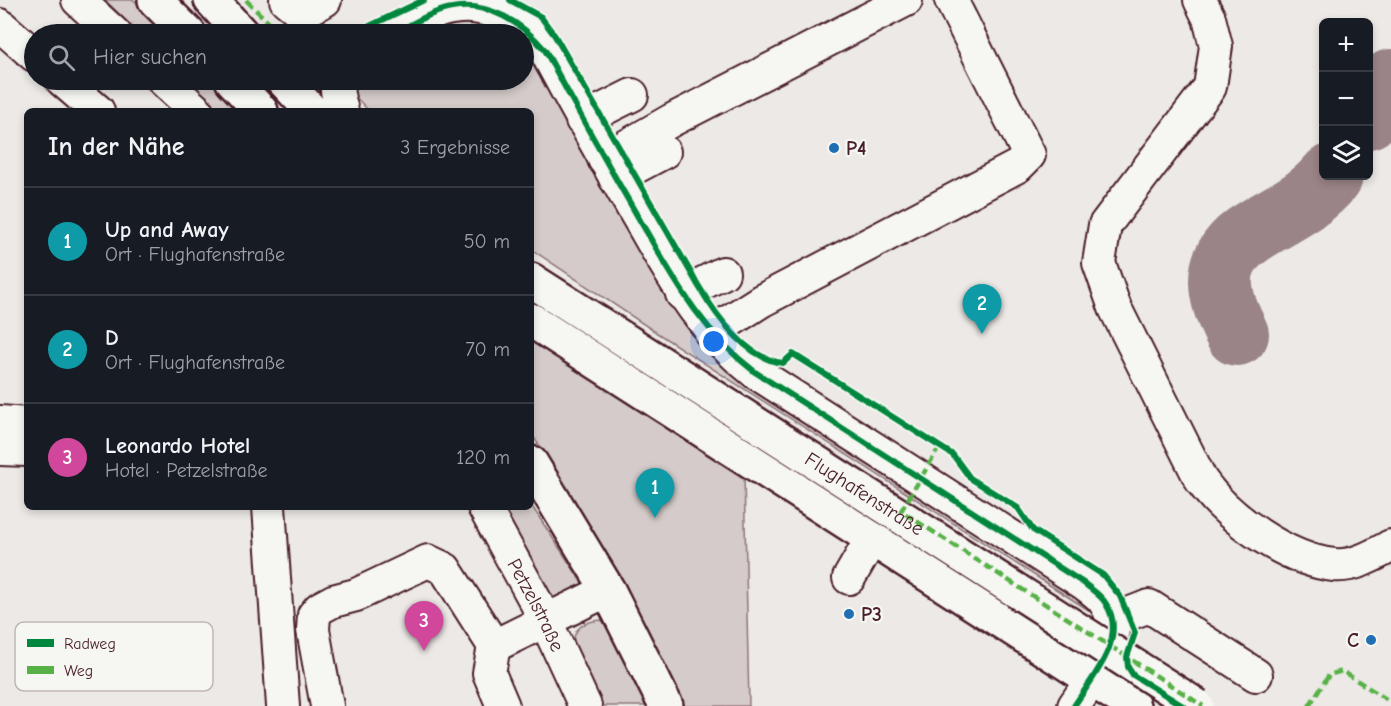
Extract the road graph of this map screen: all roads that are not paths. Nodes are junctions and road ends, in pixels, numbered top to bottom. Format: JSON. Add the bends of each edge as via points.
{"nodes":[{"id":1,"x":78,"y":0,"type":"edge"},
{"id":2,"x":155,"y":0,"type":"edge"},
{"id":3,"x":211,"y":0,"type":"edge"},
{"id":4,"x":286,"y":0,"type":"edge"},
{"id":5,"x":325,"y":0,"type":"edge"},
{"id":6,"x":906,"y":0,"type":"edge"},
{"id":7,"x":951,"y":0,"type":"edge"},
{"id":8,"x":1200,"y":0,"type":"edge"},
{"id":9,"x":514,"y":4,"type":"edge"},
{"id":10,"x":104,"y":24,"type":"edge"},
{"id":11,"x":179,"y":24,"type":"edge"},
{"id":12,"x":233,"y":24,"type":"edge"},
{"id":13,"x":416,"y":24,"type":"edge"},
{"id":14,"x":518,"y":24,"type":"edge"},
{"id":15,"x":0,"y":25,"type":"edge"},
{"id":16,"x":534,"y":39,"type":"edge"},
{"id":17,"x":24,"y":46,"type":"edge"},
{"id":18,"x":74,"y":90,"type":"edge"},
{"id":19,"x":174,"y":90,"type":"edge"},
{"id":20,"x":241,"y":90,"type":"edge"},
{"id":21,"x":292,"y":90,"type":"edge"},
{"id":22,"x":337,"y":90,"type":"edge"},
{"id":23,"x":632,"y":95,"type":"dead end"},
{"id":24,"x":95,"y":108,"type":"edge"},
{"id":25,"x":193,"y":108,"type":"edge"},
{"id":26,"x":258,"y":108,"type":"edge"},
{"id":27,"x":309,"y":108,"type":"edge"},
{"id":28,"x":341,"y":108,"type":"edge"},
{"id":29,"x":582,"y":120,"type":"junction"},
{"id":30,"x":664,"y":152,"type":"dead end"},
{"id":31,"x":609,"y":168,"type":"junction"},
{"id":32,"x":723,"y":273,"type":"dead end"},
{"id":33,"x":534,"y":282,"type":"edge"},
{"id":34,"x":682,"y":294,"type":"junction"},
{"id":35,"x":534,"y":322,"type":"edge"},
{"id":36,"x":711,"y":333,"type":"junction"},
{"id":37,"x":0,"y":422,"type":"edge"},
{"id":38,"x":24,"y":424,"type":"edge"},
{"id":39,"x":0,"y":449,"type":"edge"},
{"id":40,"x":24,"y":450,"type":"edge"},
{"id":41,"x":534,"y":468,"type":"edge"},
{"id":42,"x":269,"y":510,"type":"edge"},
{"id":43,"x":486,"y":510,"type":"edge"},
{"id":44,"x":872,"y":538,"type":"junction"},
{"id":45,"x":1391,"y":546,"type":"edge"},
{"id":46,"x":849,"y":578,"type":"dead end"},
{"id":47,"x":608,"y":590,"type":"junction"},
{"id":48,"x":1113,"y":620,"type":"junction"},
{"id":49,"x":546,"y":622,"type":"junction"},
{"id":50,"x":494,"y":646,"type":"junction"},
{"id":51,"x":1256,"y":675,"type":"dead end"},
{"id":52,"x":1091,"y":679,"type":"junction"},
{"id":53,"x":283,"y":706,"type":"edge"},
{"id":54,"x":327,"y":706,"type":"edge"},
{"id":55,"x":503,"y":706,"type":"edge"},
{"id":56,"x":585,"y":706,"type":"edge"},
{"id":57,"x":666,"y":706,"type":"edge"},
{"id":58,"x":1074,"y":706,"type":"edge"},
{"id":59,"x":1133,"y":706,"type":"edge"},
{"id":60,"x":1197,"y":706,"type":"edge"}],
"edges":[{"from":1,"to":10,"type":"street"},
{"from":2,"to":11,"type":"main road"},
{"from":3,"to":12,"type":"main road"},
{"from":4,"to":5,"type":"street","via":[[302,13]]},
{"from":6,"to":31,"type":"street","via":[[672,120]]},
{"from":7,"to":36,"type":"street","via":[[1029,155],[1018,166],[761,301]]},
{"from":8,"to":45,"type":"street","via":[[1216,46],[1210,87],[1105,225],[1099,263],[1120,319],[1201,480],[1215,500],[1297,557],[1336,565],[1365,560]]},
{"from":9,"to":13,"type":"street","via":[[452,8]]},
{"from":9,"to":14,"type":"street"},
{"from":15,"to":17,"type":"street"},
{"from":16,"to":29,"type":"street","via":[[545,50]]},
{"from":18,"to":24,"type":"street"},
{"from":19,"to":25,"type":"street"},
{"from":20,"to":26,"type":"main road"},
{"from":21,"to":27,"type":"main road"},
{"from":22,"to":28,"type":"street"},
{"from":23,"to":29,"type":"street"},
{"from":29,"to":31,"type":"street"},
{"from":30,"to":31,"type":"street"},
{"from":31,"to":34,"type":"street"},
{"from":32,"to":34,"type":"street"},
{"from":33,"to":60,"type":"main road","name":"Flughafenstraße","bridge":true},
{"from":34,"to":36,"type":"street"},
{"from":35,"to":44,"type":"main road","name":"Flughafenstraße"},
{"from":36,"to":48,"type":"street","via":[[755,372],[1085,584],[1106,603]]},
{"from":37,"to":38,"type":"street"},
{"from":39,"to":40,"type":"street"},
{"from":41,"to":47,"type":"main road"},
{"from":42,"to":53,"type":"street"},
{"from":43,"to":49,"type":"street","name":"Petzelstraße"},
{"from":44,"to":46,"type":"street"},
{"from":44,"to":52,"type":"main road","name":"Flughafenstraße"},
{"from":47,"to":49,"type":"street"},
{"from":47,"to":57,"type":"main road"},
{"from":48,"to":51,"type":"street","via":[[1149,606]]},
{"from":48,"to":52,"type":"street","via":[[1110,646]]},
{"from":49,"to":50,"type":"street"},
{"from":49,"to":56,"type":"street","name":"Petzelstraße"},
{"from":50,"to":54,"type":"street","via":[[445,569],[428,561],[356,595],[333,601],[314,615],[313,630]]},
{"from":50,"to":55,"type":"street","via":[[489,673]]},
{"from":52,"to":58,"type":"street"},
{"from":52,"to":59,"type":"main road","name":"Flughafenstraße"}]}
